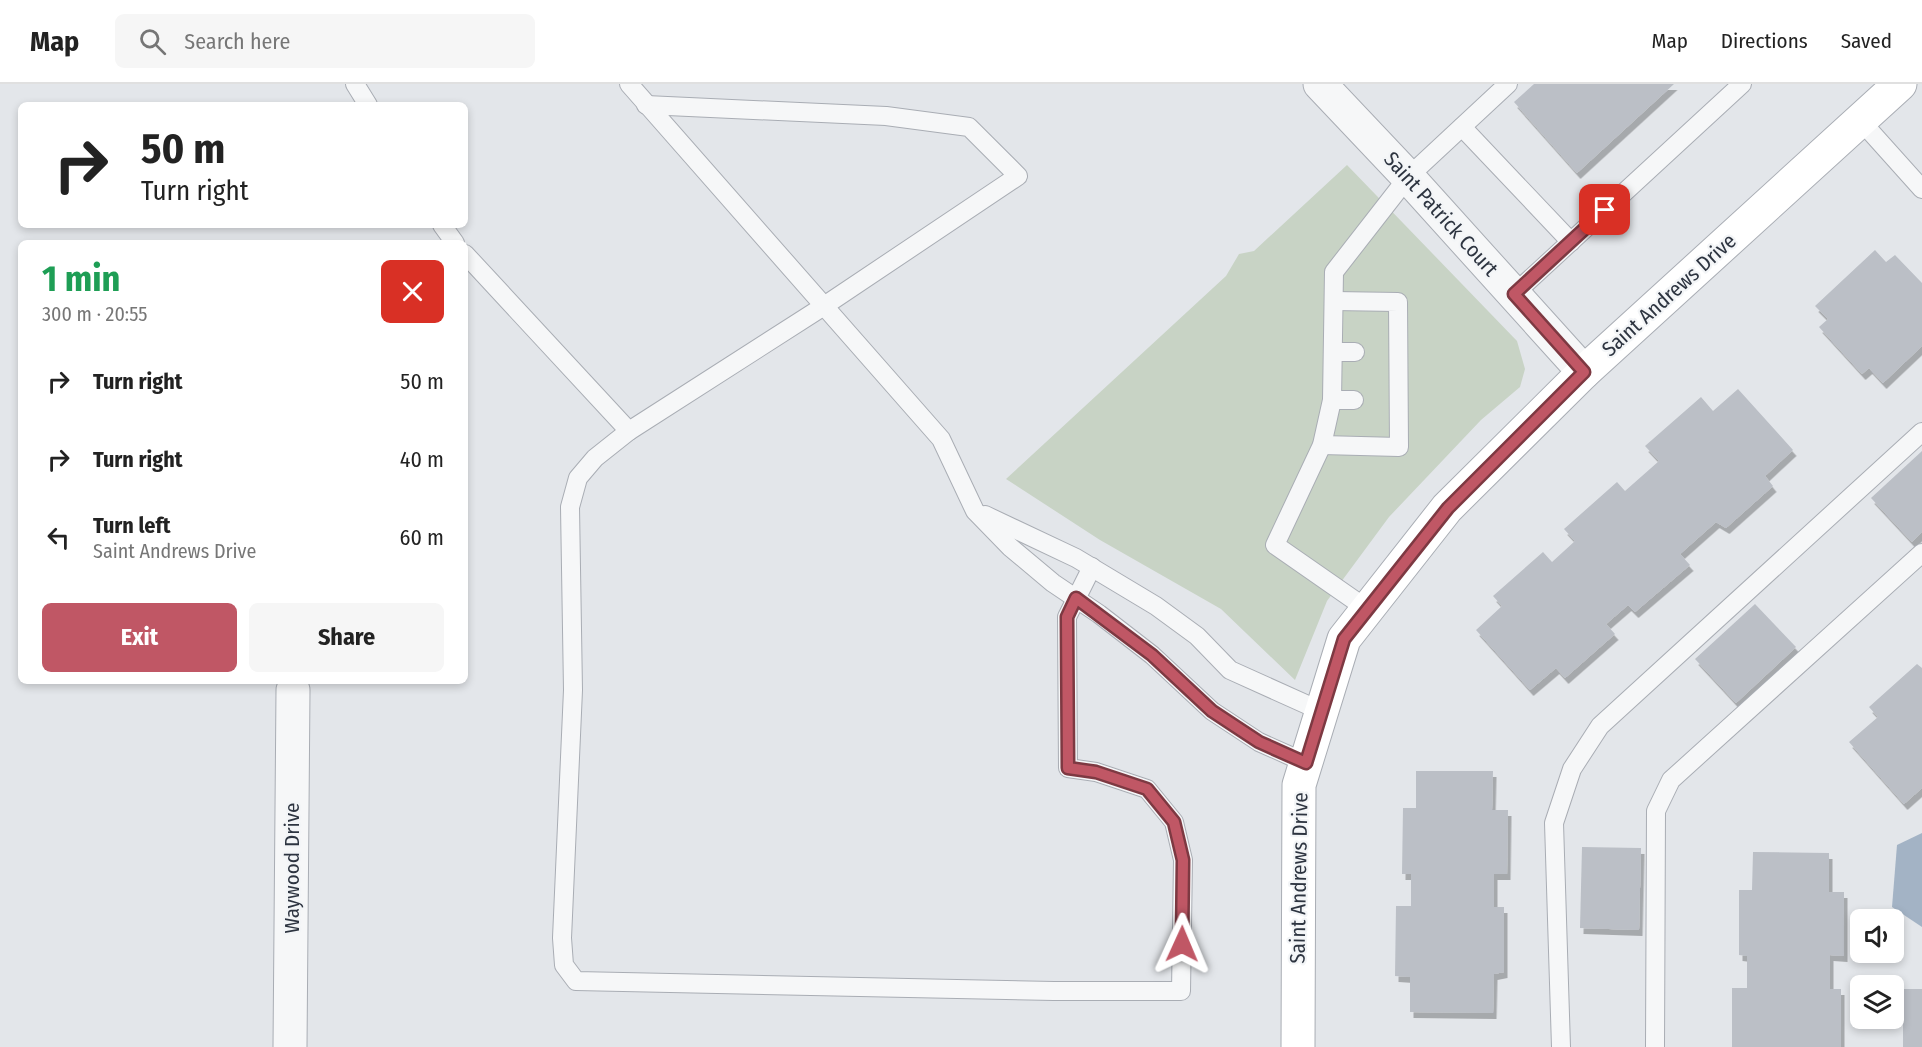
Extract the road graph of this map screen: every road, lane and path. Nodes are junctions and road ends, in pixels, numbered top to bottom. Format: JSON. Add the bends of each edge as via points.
{"nodes":[{"id":1,"x":355,"y":84,"type":"edge"},
{"id":2,"x":629,"y":84,"type":"edge"},
{"id":3,"x":1320,"y":84,"type":"edge"},
{"id":4,"x":1509,"y":84,"type":"edge"},
{"id":5,"x":1742,"y":84,"type":"edge"},
{"id":6,"x":1900,"y":84,"type":"edge"},
{"id":7,"x":366,"y":102,"type":"edge"},
{"id":8,"x":646,"y":105,"type":"junction"},
{"id":9,"x":1861,"y":120,"type":"junction"},
{"id":10,"x":1462,"y":127,"type":"junction"},
{"id":11,"x":1408,"y":177,"type":"junction"},
{"id":12,"x":1922,"y":189,"type":"edge"},
{"id":13,"x":1571,"y":242,"type":"junction"},
{"id":14,"x":468,"y":257,"type":"edge"},
{"id":15,"x":1514,"y":294,"type":"junction"},
{"id":16,"x":1334,"y":301,"type":"junction"},
{"id":17,"x":824,"y":306,"type":"junction"},
{"id":18,"x":1333,"y":352,"type":"junction"},
{"id":19,"x":1355,"y":352,"type":"dead end"},
{"id":20,"x":1584,"y":372,"type":"junction"},
{"id":21,"x":1332,"y":400,"type":"junction"},
{"id":22,"x":1354,"y":400,"type":"dead end"},
{"id":23,"x":630,"y":431,"type":"junction"},
{"id":24,"x":1922,"y":432,"type":"edge"},
{"id":25,"x":1322,"y":445,"type":"junction"},
{"id":26,"x":975,"y":511,"type":"junction"},
{"id":27,"x":1922,"y":553,"type":"edge"},
{"id":28,"x":1092,"y":567,"type":"junction"},
{"id":29,"x":1076,"y":598,"type":"junction"},
{"id":30,"x":1367,"y":609,"type":"junction"},
{"id":31,"x":293,"y":690,"type":"dead end"},
{"id":32,"x":1322,"y":711,"type":"junction"},
{"id":33,"x":1306,"y":763,"type":"junction"},
{"id":34,"x":290,"y":1047,"type":"edge"},
{"id":35,"x":1298,"y":1047,"type":"edge"},
{"id":36,"x":1562,"y":1047,"type":"edge"},
{"id":37,"x":1655,"y":1047,"type":"edge"}],
"edges":[{"from":1,"to":7,"type":"lane"},
{"from":2,"to":8,"type":"lane"},
{"from":3,"to":11,"type":"street","name":"Saint Patrick Court"},
{"from":4,"to":10,"type":"lane"},
{"from":5,"to":13,"type":"lane"},
{"from":6,"to":9,"type":"street","name":"Saint Andrews Drive"},
{"from":8,"to":17,"type":"lane"},
{"from":8,"to":17,"type":"lane","via":[[886,116],[969,127],[1018,176]]},
{"from":9,"to":12,"type":"lane"},
{"from":9,"to":20,"type":"street","name":"Saint Andrews Drive"},
{"from":10,"to":11,"type":"lane"},
{"from":10,"to":13,"type":"lane"},
{"from":11,"to":15,"type":"street","name":"Saint Patrick Court"},
{"from":11,"to":16,"type":"lane","via":[[1334,272]]},
{"from":13,"to":15,"type":"lane"},
{"from":14,"to":23,"type":"lane"},
{"from":15,"to":20,"type":"street","name":"Saint Patrick Court"},
{"from":16,"to":18,"type":"lane"},
{"from":16,"to":25,"type":"lane","via":[[1398,302],[1392,401],[1399,447]]},
{"from":17,"to":23,"type":"lane"},
{"from":17,"to":26,"type":"lane","via":[[941,439]]},
{"from":18,"to":19,"type":"lane"},
{"from":18,"to":21,"type":"lane"},
{"from":20,"to":30,"type":"street","name":"Saint Andrews Drive","via":[[1448,508]]},
{"from":21,"to":22,"type":"lane"},
{"from":21,"to":25,"type":"lane"},
{"from":23,"to":29,"type":"lane","via":[[595,458],[578,478],[570,507],[573,690],[562,938],[564,965],[576,981],[1181,991],[1183,860],[1174,822],[1147,789],[1096,772],[1068,768],[1067,617]]},
{"from":24,"to":36,"type":"lane","via":[[1600,726],[1572,769],[1554,824]]},
{"from":25,"to":30,"type":"lane","via":[[1275,545]]},
{"from":26,"to":28,"type":"lane"},
{"from":26,"to":29,"type":"lane","via":[[1010,547]]},
{"from":27,"to":37,"type":"lane","via":[[1671,780],[1656,811]]},
{"from":28,"to":29,"type":"lane"},
{"from":28,"to":32,"type":"lane","via":[[1197,636],[1230,670]]},
{"from":29,"to":33,"type":"lane","via":[[1152,655],[1212,711],[1259,742]]},
{"from":30,"to":32,"type":"street","name":"Saint Andrews Drive","via":[[1344,639]]},
{"from":31,"to":34,"type":"street","name":"Waywood Drive"},
{"from":32,"to":33,"type":"street","name":"Saint Andrews Drive"},
{"from":33,"to":35,"type":"street","name":"Saint Andrews Drive","via":[[1299,786]]}]}
